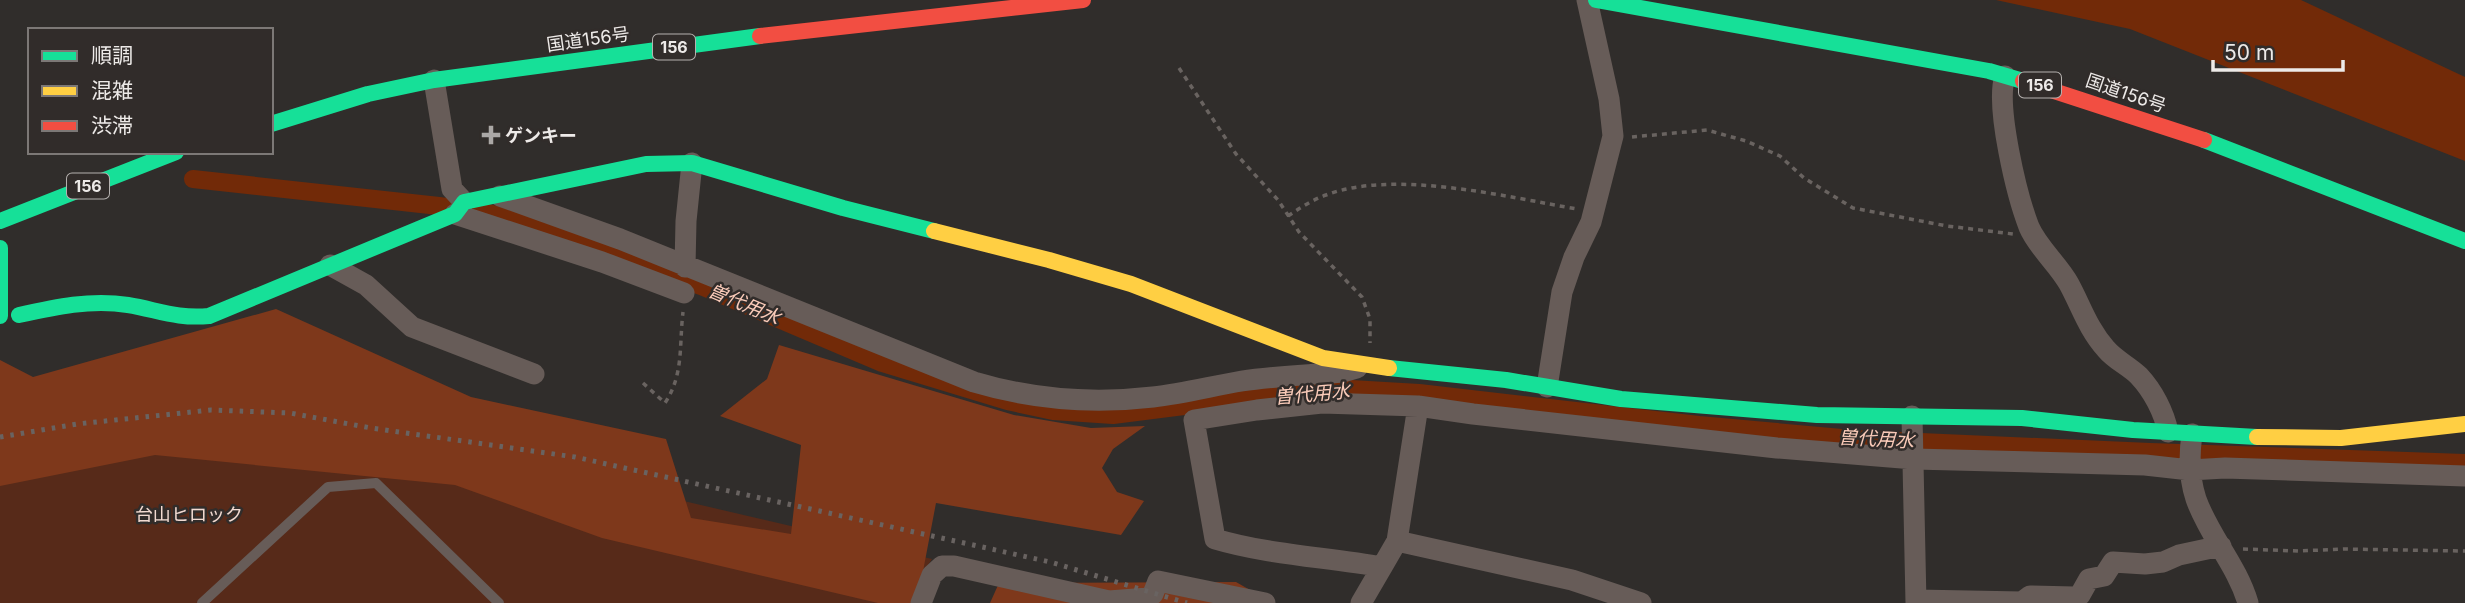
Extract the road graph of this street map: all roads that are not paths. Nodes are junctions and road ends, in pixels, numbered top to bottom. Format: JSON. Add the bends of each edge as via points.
{"nodes":[{"id":1,"x":1083,"y":0,"type":"edge"},
{"id":2,"x":1587,"y":0,"type":"edge"},
{"id":3,"x":1596,"y":0,"type":"edge"},
{"id":4,"x":2005,"y":76,"type":"junction"},
{"id":5,"x":434,"y":80,"type":"junction"},
{"id":6,"x":273,"y":123,"type":"edge"},
{"id":7,"x":171,"y":154,"type":"edge"},
{"id":8,"x":692,"y":163,"type":"junction"},
{"id":9,"x":500,"y":196,"type":"junction"},
{"id":10,"x":460,"y":208,"type":"junction"},
{"id":11,"x":0,"y":221,"type":"edge"},
{"id":12,"x":2465,"y":241,"type":"edge"},
{"id":13,"x":0,"y":248,"type":"edge"},
{"id":14,"x":330,"y":265,"type":"junction"},
{"id":15,"x":685,"y":267,"type":"junction"},
{"id":16,"x":684,"y":293,"type":"road end"},
{"id":17,"x":19,"y":315,"type":"dead end"},
{"id":18,"x":0,"y":316,"type":"edge"},
{"id":19,"x":1366,"y":366,"type":"junction"},
{"id":20,"x":534,"y":374,"type":"dead end"},
{"id":21,"x":1546,"y":387,"type":"junction"},
{"id":22,"x":1476,"y":397,"type":"junction"},
{"id":23,"x":1418,"y":406,"type":"junction"},
{"id":24,"x":1682,"y":422,"type":"junction"},
{"id":25,"x":2465,"y":424,"type":"edge"},
{"id":26,"x":2168,"y":432,"type":"junction"},
{"id":27,"x":1913,"y":439,"type":"junction"},
{"id":28,"x":2191,"y":452,"type":"junction"},
{"id":29,"x":2343,"y":455,"type":"junction"},
{"id":30,"x":2465,"y":476,"type":"edge"},
{"id":31,"x":1397,"y":541,"type":"junction"},
{"id":32,"x":2221,"y":546,"type":"junction"},
{"id":33,"x":1382,"y":567,"type":"junction"},
{"id":34,"x":1916,"y":601,"type":"edge"},
{"id":35,"x":1113,"y":602,"type":"edge"},
{"id":36,"x":202,"y":603,"type":"edge"},
{"id":37,"x":499,"y":603,"type":"edge"},
{"id":38,"x":921,"y":603,"type":"edge"},
{"id":39,"x":1265,"y":603,"type":"edge"},
{"id":40,"x":1361,"y":603,"type":"edge"},
{"id":41,"x":1641,"y":603,"type":"edge"},
{"id":42,"x":2248,"y":603,"type":"edge"}],
"edges":[{"from":1,"to":5,"type":"main road","name":"国道156号","number":"156","via":[[712,41]]},
{"from":2,"to":21,"type":"street","via":[[1609,99],[1612,140],[1593,212],[1562,292]]},
{"from":3,"to":4,"type":"main road","name":"国道156号","number":"156"},
{"from":4,"to":12,"type":"main road","name":"国道156号","number":"156","via":[[2225,148]]},
{"from":4,"to":26,"type":"street","via":[[2006,127],[2030,229],[2069,284],[2089,327],[2152,394]]},
{"from":5,"to":6,"type":"main road","name":"国道156号","number":"156","via":[[368,94]]},
{"from":5,"to":10,"type":"street","via":[[452,189]]},
{"from":7,"to":11,"type":"main road","number":"156"},
{"from":8,"to":9,"type":"main road","via":[[646,164]]},
{"from":8,"to":15,"type":"street"},
{"from":8,"to":19,"type":"main road","via":[[1131,284],[1323,358]]},
{"from":9,"to":10,"type":"main road"},
{"from":9,"to":15,"type":"street"},
{"from":10,"to":14,"type":"main road"},
{"from":10,"to":16,"type":"street"},
{"from":13,"to":18,"type":"main road"},
{"from":14,"to":17,"type":"main road","via":[[209,316],[186,318],[95,303]]},
{"from":14,"to":20,"type":"street","via":[[366,285],[412,327]]},
{"from":15,"to":19,"type":"street","via":[[974,382],[1050,398],[1103,401],[1153,397]]},
{"from":19,"to":22,"type":"main road"},
{"from":21,"to":22,"type":"main road"},
{"from":21,"to":24,"type":"main road","via":[[1621,399]]},
{"from":22,"to":23,"type":"street"},
{"from":22,"to":24,"type":"street"},
{"from":23,"to":31,"type":"street"},
{"from":23,"to":33,"type":"street","via":[[1322,404],[1194,420],[1215,539],[1248,549]]},
{"from":24,"to":27,"type":"street"},
{"from":24,"to":27,"type":"main road","via":[[1817,415]]},
{"from":25,"to":29,"type":"main road"},
{"from":26,"to":27,"type":"main road","via":[[2022,418]]},
{"from":26,"to":28,"type":"main road"},
{"from":27,"to":28,"type":"street","via":[[2145,465]]},
{"from":27,"to":34,"type":"street"},
{"from":28,"to":29,"type":"main road","via":[[2267,438]]},
{"from":28,"to":29,"type":"street","via":[[2225,468]]},
{"from":28,"to":32,"type":"street","via":[[2196,498]]},
{"from":29,"to":30,"type":"street"},
{"from":31,"to":33,"type":"street"},
{"from":31,"to":41,"type":"street","via":[[1572,580]]},
{"from":32,"to":34,"type":"street","via":[[2163,562],[2112,562],[2104,576],[2089,579],[2074,597],[2030,596],[2022,602]]},
{"from":32,"to":42,"type":"street"},
{"from":33,"to":40,"type":"street"},
{"from":35,"to":38,"type":"street","via":[[942,566],[932,575]]},
{"from":35,"to":39,"type":"street","via":[[1148,598],[1158,581]]},
{"from":36,"to":37,"type":"lane","via":[[328,487],[376,483]]}]}
